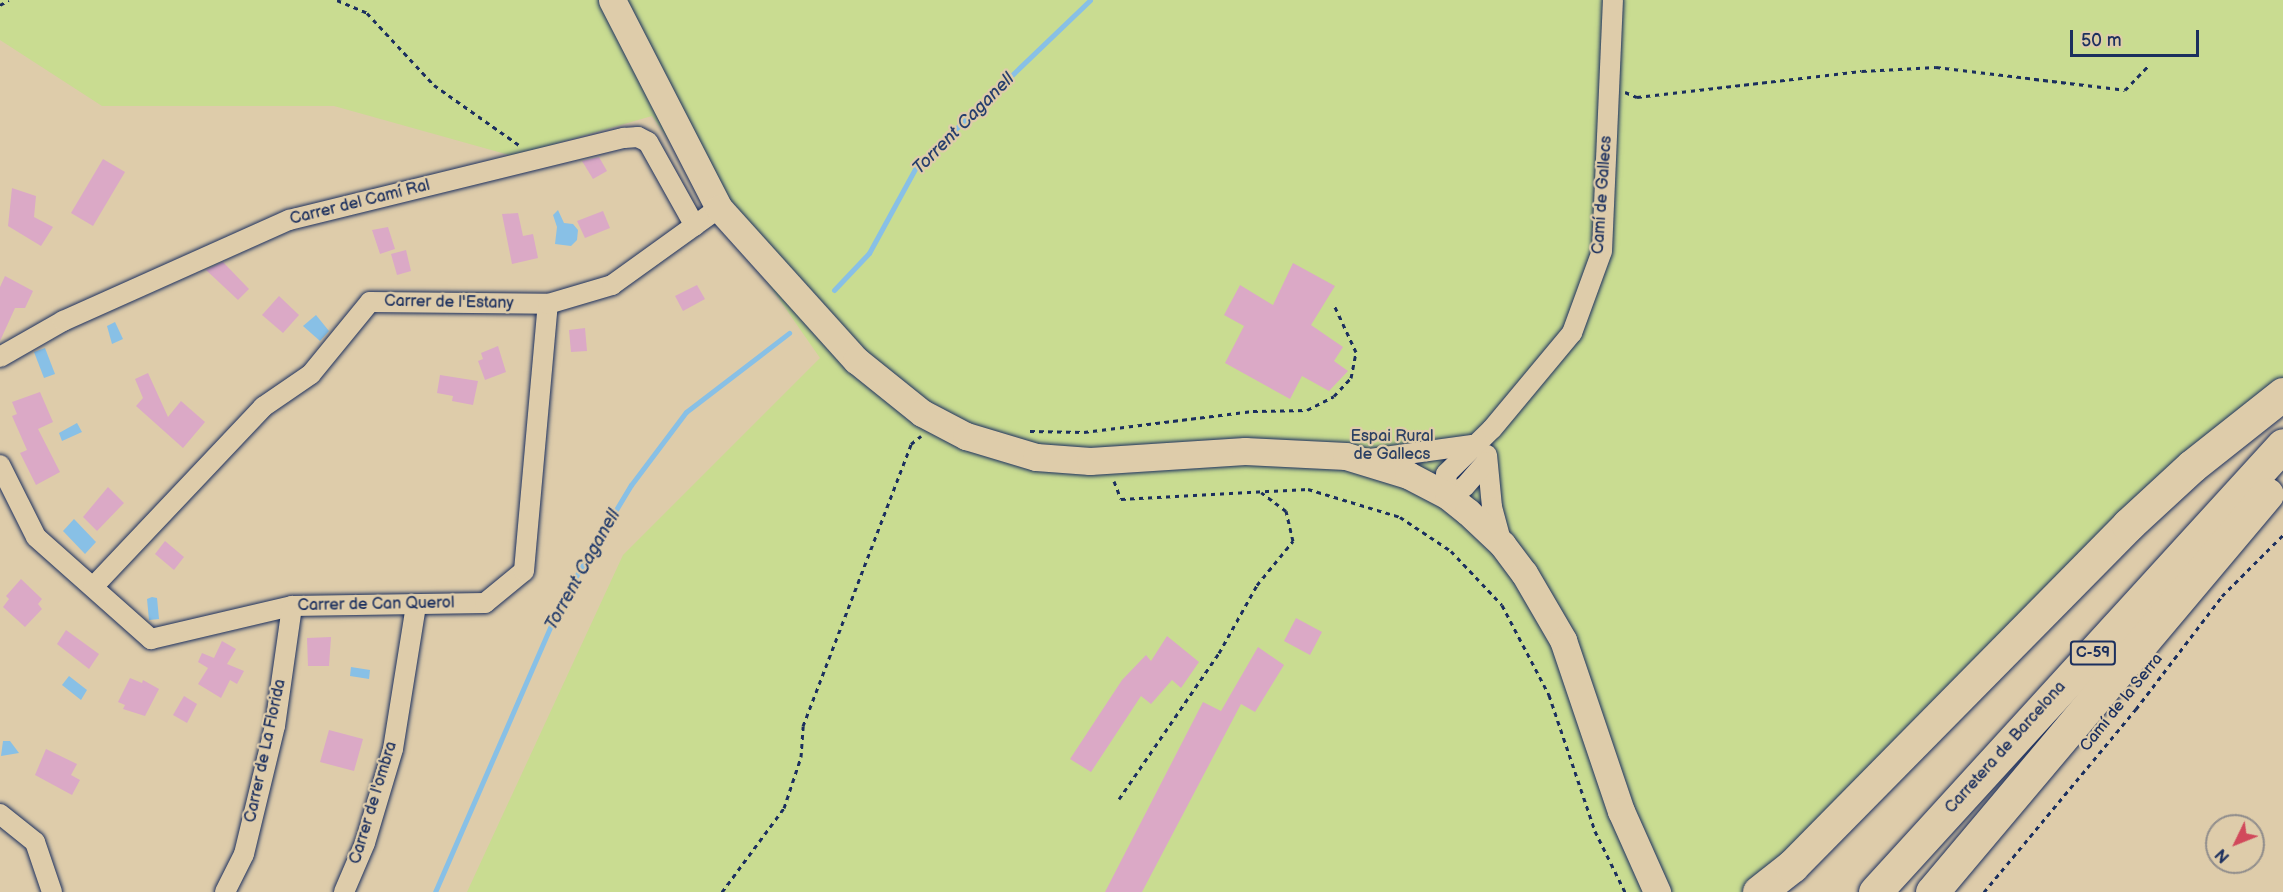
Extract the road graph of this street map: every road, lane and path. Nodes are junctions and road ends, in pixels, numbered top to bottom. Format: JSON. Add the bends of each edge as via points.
{"nodes":[{"id":1,"x":9,"y":0,"type":"edge"},
{"id":2,"x":337,"y":0,"type":"edge"},
{"id":3,"x":612,"y":0,"type":"edge"},
{"id":4,"x":1613,"y":0,"type":"edge"},
{"id":5,"x":0,"y":5,"type":"edge"},
{"id":6,"x":2149,"y":65,"type":"dead end"},
{"id":7,"x":1610,"y":84,"type":"junction"},
{"id":8,"x":536,"y":159,"type":"junction"},
{"id":9,"x":719,"y":208,"type":"junction"},
{"id":10,"x":695,"y":225,"type":"junction"},
{"id":11,"x":548,"y":304,"type":"junction"},
{"id":12,"x":1335,"y":307,"type":"dead end"},
{"id":13,"x":0,"y":357,"type":"edge"},
{"id":14,"x":2283,"y":394,"type":"edge"},
{"id":15,"x":938,"y":422,"type":"junction"},
{"id":16,"x":1492,"y":429,"type":"junction"},
{"id":17,"x":1021,"y":431,"type":"dead end"},
{"id":18,"x":1472,"y":445,"type":"junction"},
{"id":19,"x":2283,"y":445,"type":"edge"},
{"id":20,"x":1105,"y":460,"type":"junction"},
{"id":21,"x":1365,"y":460,"type":"junction"},
{"id":22,"x":1486,"y":462,"type":"junction"},
{"id":23,"x":0,"y":465,"type":"edge"},
{"id":24,"x":2283,"y":475,"type":"edge"},
{"id":25,"x":1261,"y":492,"type":"junction"},
{"id":26,"x":1448,"y":496,"type":"junction"},
{"id":27,"x":2283,"y":535,"type":"edge"},
{"id":28,"x":1502,"y":544,"type":"junction"},
{"id":29,"x":93,"y":587,"type":"junction"},
{"id":30,"x":416,"y":605,"type":"junction"},
{"id":31,"x":292,"y":606,"type":"junction"},
{"id":32,"x":1119,"y":799,"type":"dead end"},
{"id":33,"x":0,"y":814,"type":"edge"},
{"id":34,"x":1637,"y":851,"type":"junction"},
{"id":35,"x":52,"y":892,"type":"edge"},
{"id":36,"x":225,"y":892,"type":"edge"},
{"id":37,"x":344,"y":892,"type":"edge"},
{"id":38,"x":722,"y":892,"type":"edge"},
{"id":39,"x":1625,"y":892,"type":"edge"},
{"id":40,"x":1657,"y":892,"type":"edge"},
{"id":41,"x":1677,"y":892,"type":"edge"},
{"id":42,"x":1759,"y":892,"type":"edge"},
{"id":43,"x":1875,"y":892,"type":"edge"},
{"id":44,"x":1932,"y":892,"type":"edge"},
{"id":45,"x":1984,"y":892,"type":"edge"}],
"edges":[{"from":1,"to":5,"type":"path"},
{"from":2,"to":8,"type":"path","via":[[368,13],[434,85],[485,118]]},
{"from":3,"to":9,"type":"main road"},
{"from":4,"to":7,"type":"street","name":"Camí de Gallecs"},
{"from":6,"to":7,"type":"path","via":[[2125,90],[1936,67],[1862,71],[1637,97]]},
{"from":7,"to":16,"type":"street","name":"Camí de Gallecs","via":[[1602,251],[1572,333]]},
{"from":8,"to":10,"type":"street","name":"Carrer del Camí Ral","via":[[577,147],[643,138]]},
{"from":8,"to":13,"type":"street","name":"Carrer del Camí Ral","via":[[289,220],[63,321]]},
{"from":9,"to":10,"type":"street","name":"Carrer de l'Estany"},
{"from":9,"to":15,"type":"main road","via":[[856,360],[881,384]]},
{"from":10,"to":11,"type":"street","name":"Carrer de l'Estany","via":[[612,285]]},
{"from":11,"to":29,"type":"street","name":"Carrer de l'Estany","via":[[370,302],[311,374],[263,407]]},
{"from":11,"to":30,"type":"street","name":"Carrer de Can Querol","via":[[524,571],[485,603]]},
{"from":12,"to":17,"type":"path","via":[[1356,352],[1351,378],[1334,396],[1306,410],[1253,411],[1084,432]]},
{"from":14,"to":42,"type":"highway","via":[[2192,466],[2128,525],[1792,866]]},
{"from":15,"to":20,"type":"main road","via":[[998,448],[1036,457]]},
{"from":15,"to":38,"type":"path","via":[[911,444],[803,726],[801,757],[784,808]]},
{"from":16,"to":18,"type":"street","name":"Camí de Gallecs"},
{"from":16,"to":22,"type":"street","name":"Camí de Gallecs"},
{"from":18,"to":21,"type":"street"},
{"from":18,"to":26,"type":"street","name":"Camí de Gallecs","via":[[1446,474]]},
{"from":19,"to":43,"type":"highway","name":"Carretera de Barcelona","number":"C-59"},
{"from":20,"to":21,"type":"main road","via":[[1255,451],[1295,451]]},
{"from":20,"to":25,"type":"path","via":[[1121,499]]},
{"from":21,"to":26,"type":"main road","via":[[1389,467]]},
{"from":22,"to":26,"type":"street","via":[[1464,487]]},
{"from":22,"to":28,"type":"street","name":"Camí de Gallecs"},
{"from":23,"to":29,"type":"street","name":"Carrer de Can Querol","via":[[36,537]]},
{"from":24,"to":44,"type":"highway"},
{"from":25,"to":32,"type":"path","via":[[1286,511],[1293,541],[1257,585],[1219,653]]},
{"from":25,"to":39,"type":"path","via":[[1308,489],[1400,517],[1451,552],[1502,605],[1549,695],[1595,831]]},
{"from":26,"to":28,"type":"main road"},
{"from":27,"to":45,"type":"path","name":"Camí de la Serra","via":[[2222,596],[2136,709]]},
{"from":28,"to":34,"type":"main road","via":[[1539,594],[1563,640]]},
{"from":29,"to":31,"type":"street","name":"Carrer de Can Querol","via":[[151,639]]},
{"from":30,"to":31,"type":"street","name":"Carrer de Can Querol"},
{"from":30,"to":37,"type":"street","name":"Carrer de l'ombra","via":[[393,749],[365,843]]},
{"from":31,"to":36,"type":"street","name":"Carrer de La Florida","via":[[272,738],[244,854]]},
{"from":33,"to":35,"type":"street","via":[[35,842]]},
{"from":34,"to":40,"type":"main road"},
{"from":34,"to":41,"type":"main road","via":[[1660,879]]}]}
